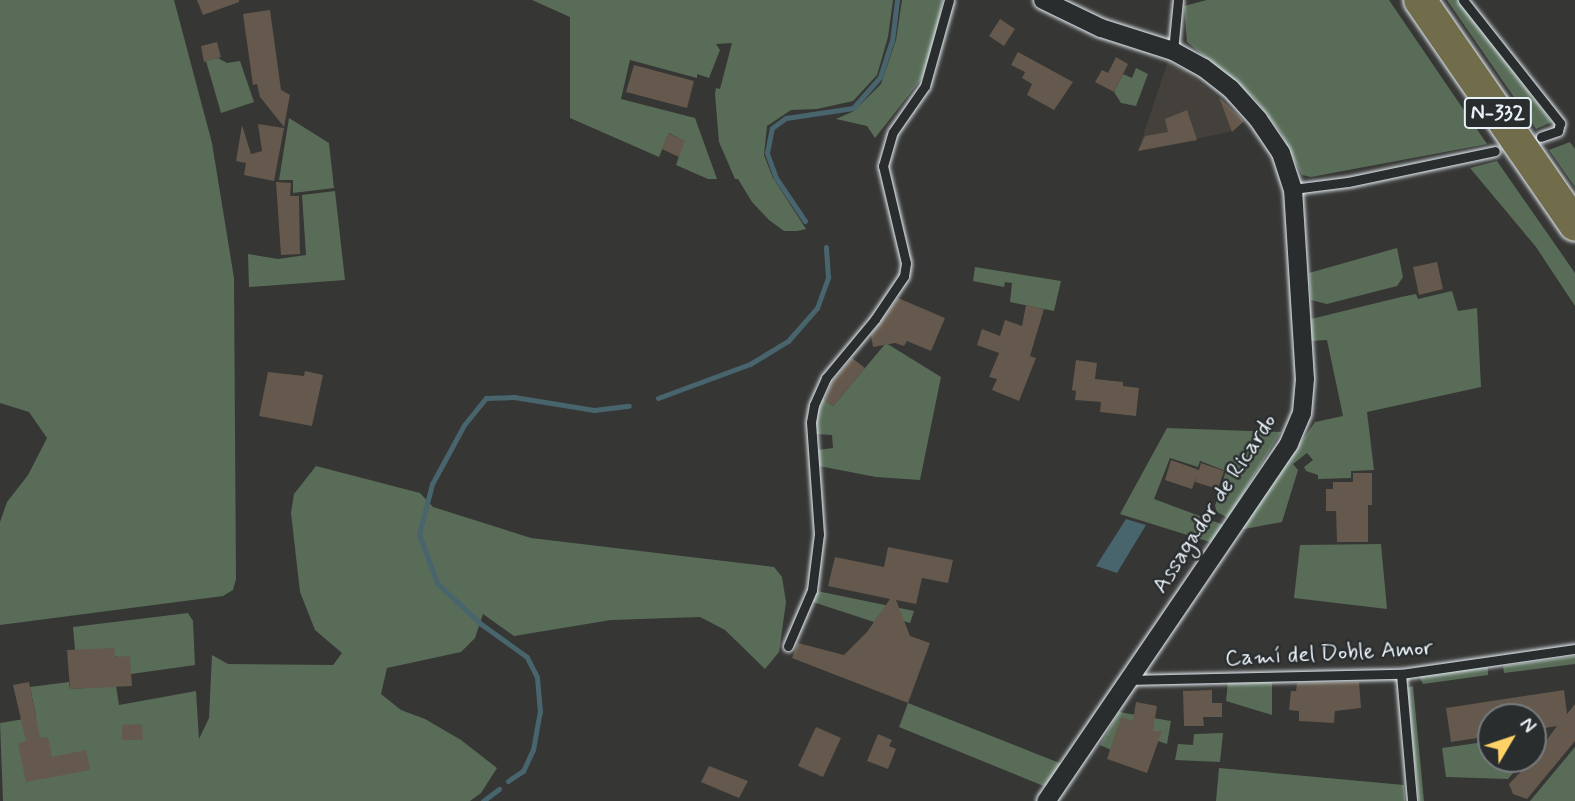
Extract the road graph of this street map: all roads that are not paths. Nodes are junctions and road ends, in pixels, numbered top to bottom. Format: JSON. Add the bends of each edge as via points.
{"nodes":[{"id":1,"x":949,"y":0,"type":"edge"},
{"id":2,"x":1043,"y":0,"type":"edge"},
{"id":3,"x":1178,"y":0,"type":"edge"},
{"id":4,"x":1420,"y":0,"type":"edge"},
{"id":5,"x":1464,"y":0,"type":"edge"},
{"id":6,"x":1173,"y":51,"type":"junction"},
{"id":7,"x":1541,"y":137,"type":"dead end"},
{"id":8,"x":1495,"y":151,"type":"dead end"},
{"id":9,"x":1293,"y":189,"type":"junction"},
{"id":10,"x":1575,"y":225,"type":"edge"},
{"id":11,"x":788,"y":646,"type":"dead end"},
{"id":12,"x":1575,"y":649,"type":"edge"},
{"id":13,"x":1401,"y":674,"type":"junction"},
{"id":14,"x":1125,"y":680,"type":"junction"},
{"id":15,"x":1046,"y":801,"type":"edge"},
{"id":16,"x":1412,"y":801,"type":"edge"}],
"edges":[{"from":1,"to":11,"type":"lane","via":[[925,86],[893,132],[883,166],[906,263],[904,276],[826,378],[814,405],[811,422],[819,534],[812,590]]},
{"from":2,"to":6,"type":"street","name":"Assagador de Ricardo","via":[[1101,28]]},
{"from":3,"to":6,"type":"lane"},
{"from":4,"to":10,"type":"highway","number":"N-332"},
{"from":5,"to":7,"type":"lane","via":[[1560,123],[1558,131]]},
{"from":6,"to":9,"type":"street","name":"Assagador de Ricardo","via":[[1231,89],[1258,119],[1281,153]]},
{"from":8,"to":9,"type":"lane"},
{"from":9,"to":14,"type":"street","name":"Assagador de Ricardo","via":[[1306,379],[1302,413],[1289,444]]},
{"from":12,"to":13,"type":"lane","name":"Camí del Doble Amor"},
{"from":13,"to":14,"type":"lane","name":"Camí del Doble Amor"},
{"from":13,"to":16,"type":"lane"},
{"from":14,"to":15,"type":"street","name":"Assagador de Ricardo"}]}
